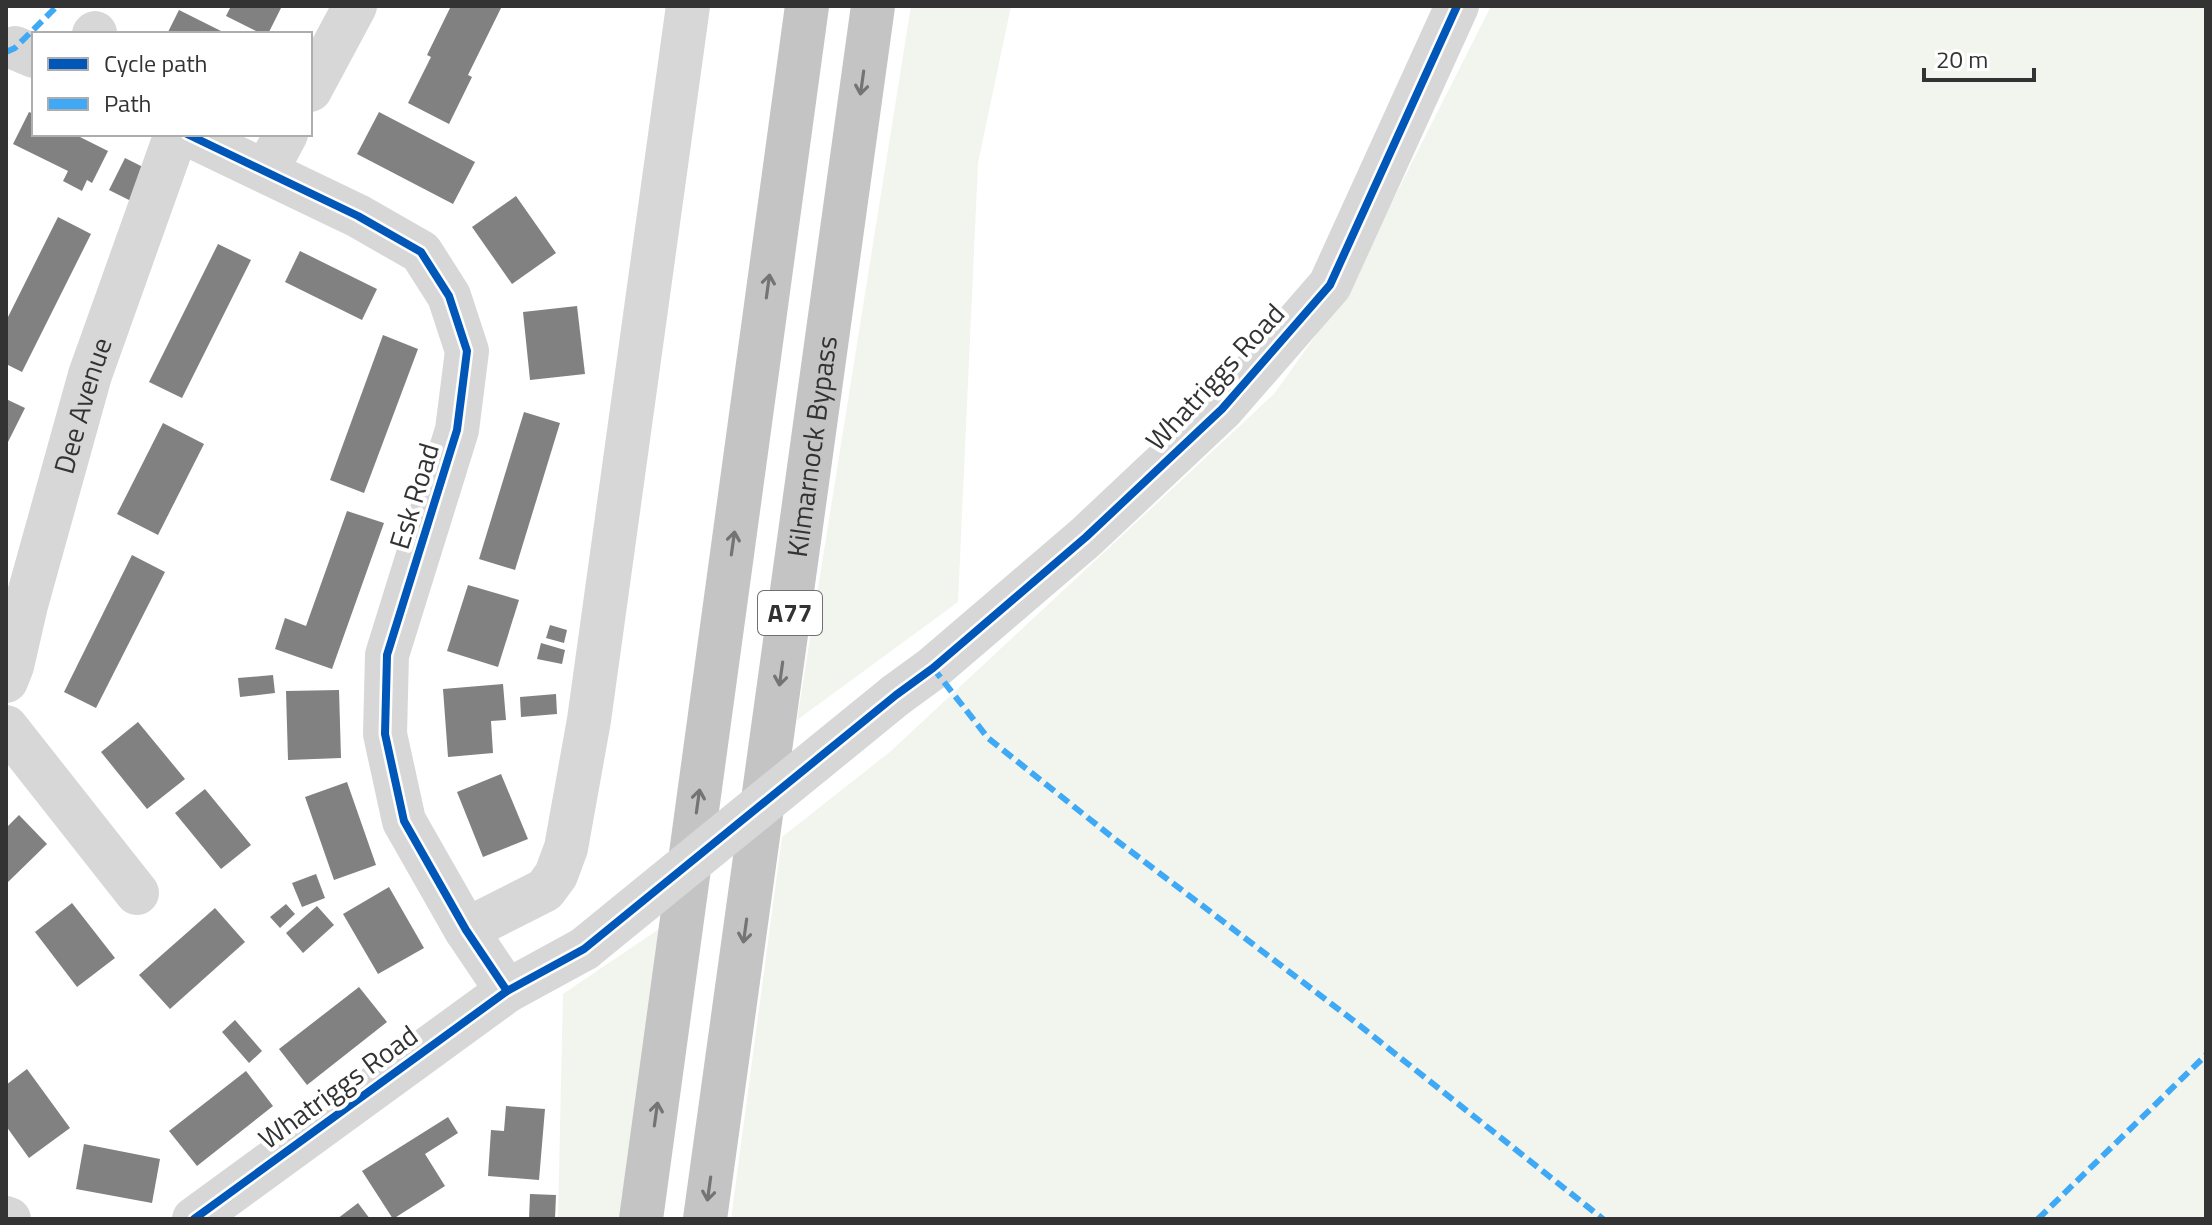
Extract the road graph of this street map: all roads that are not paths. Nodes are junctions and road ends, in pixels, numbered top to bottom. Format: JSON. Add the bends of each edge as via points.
{"nodes":[{"id":1,"x":355,"y":6,"type":"edge"},
{"id":2,"x":688,"y":6,"type":"edge"},
{"id":3,"x":807,"y":6,"type":"edge"},
{"id":4,"x":873,"y":6,"type":"edge"},
{"id":5,"x":1457,"y":6,"type":"edge"},
{"id":6,"x":312,"y":86,"type":"edge"},
{"id":7,"x":175,"y":136,"type":"edge"},
{"id":8,"x":196,"y":136,"type":"edge"},
{"id":9,"x":276,"y":153,"type":"edge"},
{"id":10,"x":16,"y":600,"type":"edge"},
{"id":11,"x":6,"y":681,"type":"edge"},
{"id":12,"x":6,"y":727,"type":"edge"},
{"id":13,"x":137,"y":893,"type":"dead end"},
{"id":14,"x":466,"y":930,"type":"junction"},
{"id":15,"x":507,"y":991,"type":"junction"},
{"id":16,"x":194,"y":1219,"type":"edge"},
{"id":17,"x":641,"y":1219,"type":"edge"},
{"id":18,"x":705,"y":1219,"type":"edge"}],
"edges":[{"from":1,"to":6,"type":"street"},
{"from":2,"to":14,"type":"street","via":[[589,720],[566,848],[545,890]]},
{"from":17,"to":3,"type":"highway","number":"A77","one_way":true},
{"from":4,"to":18,"type":"highway","name":"Kilmarnock Bypass","number":"A77","one_way":true},
{"from":5,"to":15,"type":"street","name":"Whatriggs Road","bridge":true,"via":[[1330,285],[1212,419],[1086,537],[933,668],[584,949]]},
{"from":7,"to":10,"type":"street","name":"Dee Avenue"},
{"from":8,"to":9,"type":"street","name":"Esk Road"},
{"from":9,"to":14,"type":"street","name":"Esk Road","via":[[358,216],[421,252],[449,296],[467,351],[457,430],[387,655],[385,734],[404,821]]},
{"from":10,"to":11,"type":"street","name":"Dee Avenue","via":[[12,666]]},
{"from":12,"to":13,"type":"street"},
{"from":14,"to":15,"type":"street","name":"Esk Road"},
{"from":15,"to":16,"type":"street","name":"Whatriggs Road"}]}
